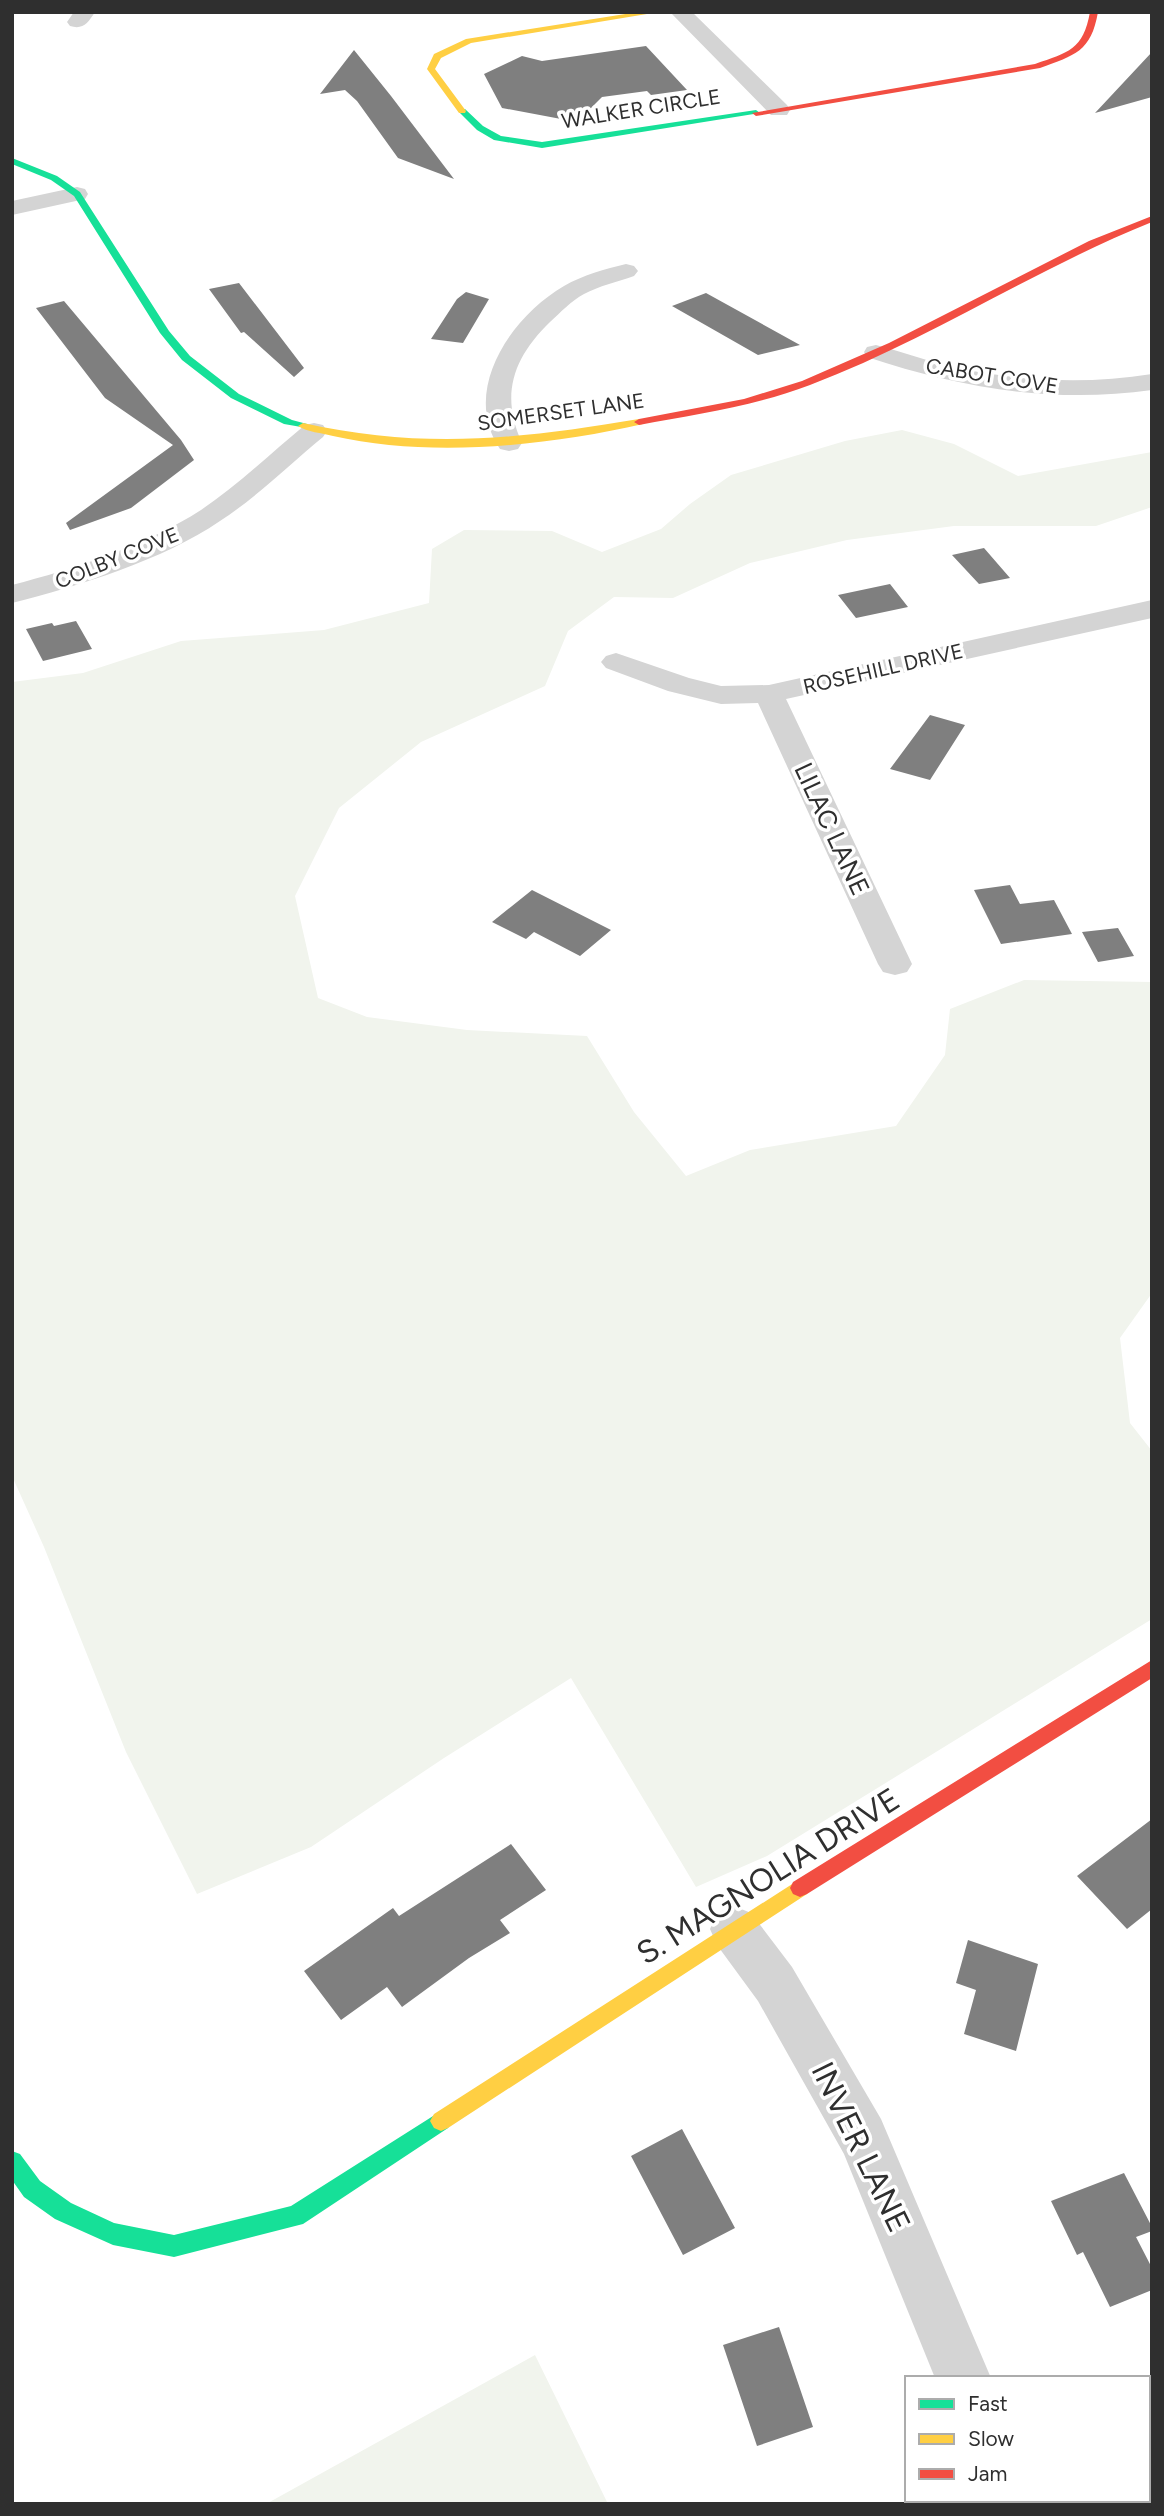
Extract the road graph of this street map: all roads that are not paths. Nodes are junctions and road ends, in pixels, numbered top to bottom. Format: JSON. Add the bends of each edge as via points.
{"nodes":[{"id":1,"x":654,"y":12,"type":"edge"},
{"id":2,"x":680,"y":12,"type":"edge"},
{"id":3,"x":1094,"y":12,"type":"edge"},
{"id":4,"x":779,"y":110,"type":"junction"},
{"id":5,"x":12,"y":161,"type":"edge"},
{"id":6,"x":77,"y":194,"type":"junction"},
{"id":7,"x":12,"y":208,"type":"edge"},
{"id":8,"x":1152,"y":219,"type":"edge"},
{"id":9,"x":626,"y":271,"type":"dead end"},
{"id":10,"x":876,"y":352,"type":"junction"},
{"id":11,"x":1152,"y":382,"type":"edge"},
{"id":12,"x":314,"y":431,"type":"junction"},
{"id":13,"x":509,"y":443,"type":"junction"},
{"id":14,"x":12,"y":594,"type":"edge"},
{"id":15,"x":1152,"y":609,"type":"edge"},
{"id":16,"x":616,"y":662,"type":"dead end"},
{"id":17,"x":769,"y":694,"type":"junction"},
{"id":18,"x":895,"y":964,"type":"dead end"},
{"id":19,"x":1152,"y":1668,"type":"edge"},
{"id":20,"x":734,"y":1929,"type":"junction"},
{"id":21,"x":12,"y":2162,"type":"edge"},
{"id":22,"x":962,"y":2376,"type":"edge"}],
"edges":[{"from":1,"to":4,"type":"street","name":"WALKER CIRCLE","via":[[469,41],[437,56],[431,69],[479,131],[509,143],[542,145]]},
{"from":2,"to":4,"type":"street"},
{"from":3,"to":4,"type":"street","name":"WALKER CIRCLE","via":[[1088,42],[1059,60]]},
{"from":5,"to":6,"type":"street","name":"SOMERSET LANE","via":[[42,171]]},
{"from":6,"to":7,"type":"street"},
{"from":6,"to":12,"type":"street","name":"SOMERSET LANE","via":[[157,323],[185,357],[235,397],[276,419]]},
{"from":8,"to":10,"type":"street","name":"SOMERSET LANE","via":[[1106,236]]},
{"from":9,"to":13,"type":"street","via":[[578,288],[561,300],[508,358],[496,408]]},
{"from":10,"to":11,"type":"street","name":"CABOT COVE","via":[[924,367],[1035,387]]},
{"from":10,"to":13,"type":"street","name":"SOMERSET LANE","via":[[762,399]]},
{"from":12,"to":13,"type":"street","name":"SOMERSET LANE","via":[[433,446]]},
{"from":12,"to":14,"type":"street","name":"COLBY COVE","via":[[213,513],[170,539],[61,581]]},
{"from":15,"to":17,"type":"street","name":"ROSEHILL DRIVE"},
{"from":16,"to":17,"type":"street","name":"ROSEHILL DRIVE","via":[[678,685],[722,695]]},
{"from":17,"to":18,"type":"street","name":"LILAC LANE"},
{"from":19,"to":20,"type":"street","name":"S. MAGNOLIA DRIVE"},
{"from":20,"to":21,"type":"street","name":"S. MAGNOLIA DRIVE","via":[[295,2216],[174,2246],[113,2234],[63,2211],[32,2189]]},
{"from":20,"to":22,"type":"street","name":"INVER LANE","via":[[775,1984],[863,2137]]}]}
